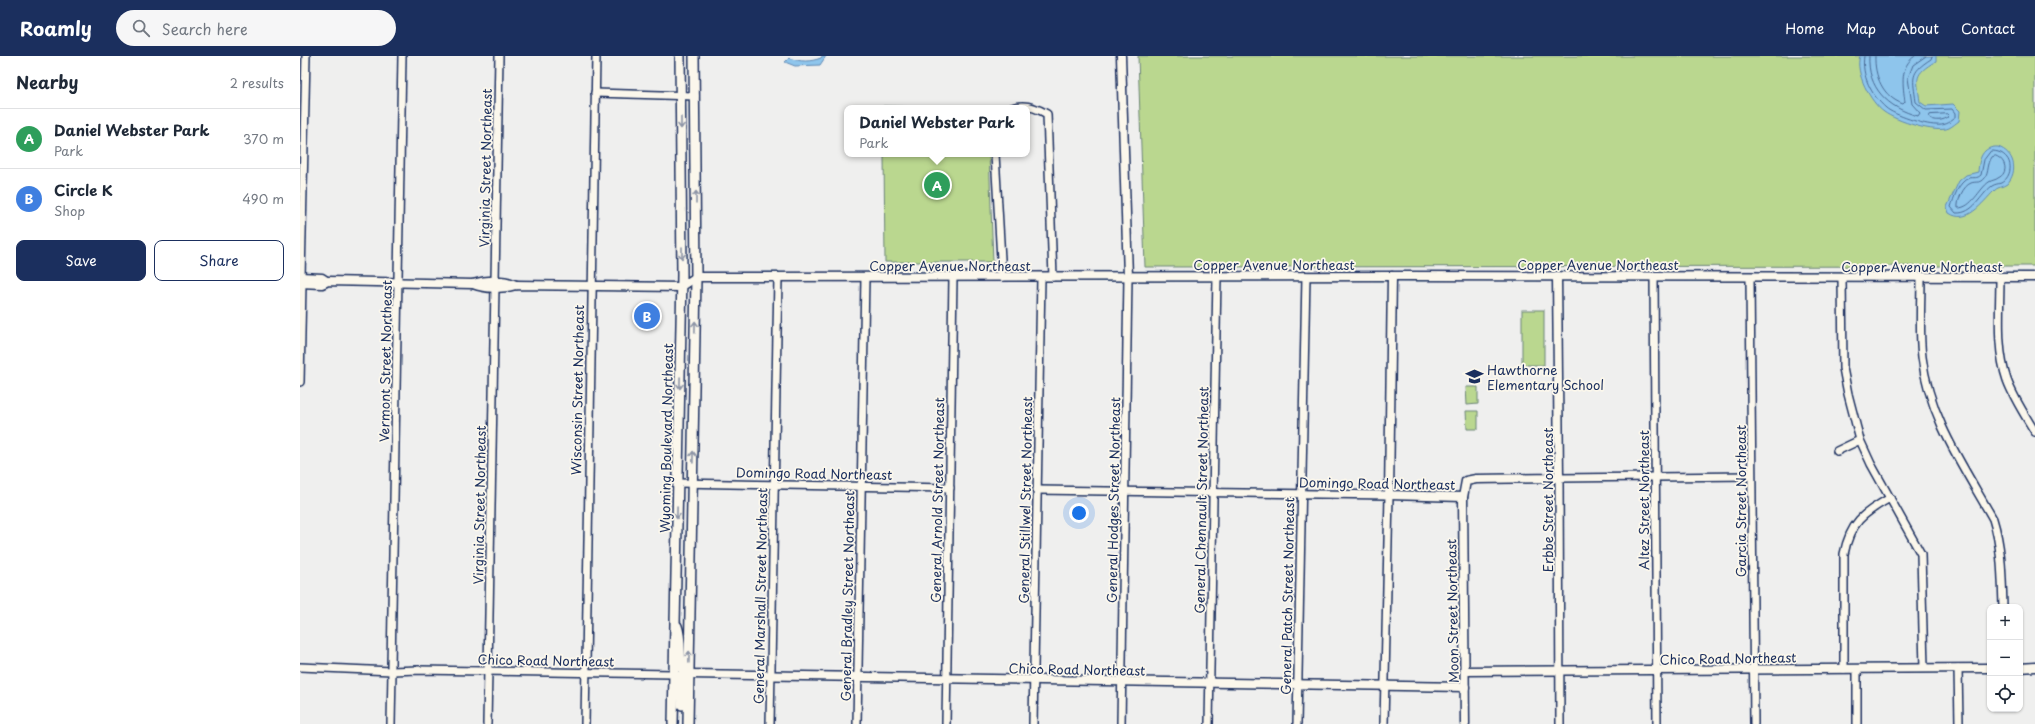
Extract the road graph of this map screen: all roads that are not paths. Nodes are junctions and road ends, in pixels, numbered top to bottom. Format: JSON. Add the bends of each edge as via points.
{"nodes":[{"id":1,"x":306,"y":56,"type":"edge"},
{"id":2,"x":402,"y":56,"type":"edge"},
{"id":3,"x":499,"y":56,"type":"edge"},
{"id":4,"x":596,"y":56,"type":"edge"},
{"id":5,"x":680,"y":56,"type":"edge"},
{"id":6,"x":694,"y":56,"type":"edge"},
{"id":7,"x":1121,"y":56,"type":"edge"},
{"id":8,"x":595,"y":93,"type":"junction"},
{"id":9,"x":681,"y":95,"type":"junction"},
{"id":10,"x":696,"y":96,"type":"junction"},
{"id":11,"x":1030,"y":107,"type":"edge"},
{"id":12,"x":995,"y":157,"type":"edge"},
{"id":13,"x":1217,"y":276,"type":"junction"},
{"id":14,"x":1306,"y":276,"type":"junction"},
{"id":15,"x":1392,"y":276,"type":"junction"},
{"id":16,"x":1557,"y":276,"type":"junction"},
{"id":17,"x":1654,"y":276,"type":"junction"},
{"id":18,"x":696,"y":277,"type":"junction"},
{"id":19,"x":778,"y":277,"type":"junction"},
{"id":20,"x":865,"y":277,"type":"junction"},
{"id":21,"x":953,"y":277,"type":"junction"},
{"id":22,"x":1002,"y":277,"type":"junction"},
{"id":23,"x":1041,"y":277,"type":"junction"},
{"id":24,"x":1053,"y":277,"type":"junction"},
{"id":25,"x":1128,"y":277,"type":"junction"},
{"id":26,"x":2000,"y":277,"type":"junction"},
{"id":27,"x":2035,"y":277,"type":"edge"},
{"id":28,"x":1750,"y":278,"type":"junction"},
{"id":29,"x":1842,"y":278,"type":"junction"},
{"id":30,"x":1921,"y":278,"type":"junction"},
{"id":31,"x":301,"y":280,"type":"edge"},
{"id":32,"x":398,"y":283,"type":"junction"},
{"id":33,"x":495,"y":284,"type":"junction"},
{"id":34,"x":592,"y":286,"type":"junction"},
{"id":35,"x":681,"y":287,"type":"junction"},
{"id":36,"x":300,"y":382,"type":"edge"},
{"id":37,"x":2035,"y":432,"type":"edge"},
{"id":38,"x":1860,"y":440,"type":"junction"},
{"id":39,"x":1836,"y":451,"type":"dead end"},
{"id":40,"x":1751,"y":476,"type":"junction"},
{"id":41,"x":1655,"y":477,"type":"junction"},
{"id":42,"x":1559,"y":478,"type":"junction"},
{"id":43,"x":678,"y":483,"type":"junction"},
{"id":44,"x":692,"y":483,"type":"junction"},
{"id":45,"x":774,"y":484,"type":"junction"},
{"id":46,"x":861,"y":486,"type":"junction"},
{"id":47,"x":950,"y":488,"type":"junction"},
{"id":48,"x":1037,"y":490,"type":"junction"},
{"id":49,"x":1125,"y":491,"type":"junction"},
{"id":50,"x":1212,"y":492,"type":"junction"},
{"id":51,"x":1301,"y":494,"type":"junction"},
{"id":52,"x":1389,"y":495,"type":"junction"},
{"id":53,"x":1463,"y":497,"type":"junction"},
{"id":54,"x":1890,"y":498,"type":"junction"},
{"id":55,"x":2002,"y":604,"type":"edge"},
{"id":56,"x":675,"y":621,"type":"junction"},
{"id":57,"x":300,"y":667,"type":"edge"},
{"id":58,"x":2035,"y":667,"type":"edge"},
{"id":59,"x":1924,"y":668,"type":"junction"},
{"id":60,"x":1958,"y":668,"type":"junction"},
{"id":61,"x":1987,"y":668,"type":"edge"},
{"id":62,"x":2023,"y":668,"type":"edge"},
{"id":63,"x":392,"y":669,"type":"junction"},
{"id":64,"x":1844,"y":669,"type":"junction"},
{"id":65,"x":1857,"y":669,"type":"junction"},
{"id":66,"x":1560,"y":670,"type":"junction"},
{"id":67,"x":1753,"y":670,"type":"junction"},
{"id":68,"x":488,"y":671,"type":"junction"},
{"id":69,"x":1466,"y":671,"type":"junction"},
{"id":70,"x":1656,"y":671,"type":"junction"},
{"id":71,"x":585,"y":673,"type":"junction"},
{"id":72,"x":673,"y":674,"type":"junction"},
{"id":73,"x":689,"y":674,"type":"junction"},
{"id":74,"x":771,"y":675,"type":"junction"},
{"id":75,"x":858,"y":676,"type":"junction"},
{"id":76,"x":947,"y":679,"type":"junction"},
{"id":77,"x":1034,"y":680,"type":"junction"},
{"id":78,"x":1122,"y":681,"type":"junction"},
{"id":79,"x":1210,"y":683,"type":"junction"},
{"id":80,"x":1298,"y":684,"type":"junction"},
{"id":81,"x":1385,"y":686,"type":"junction"},
{"id":82,"x":1465,"y":687,"type":"junction"},
{"id":83,"x":391,"y":724,"type":"edge"},
{"id":84,"x":487,"y":724,"type":"edge"},
{"id":85,"x":584,"y":724,"type":"edge"},
{"id":86,"x":673,"y":724,"type":"edge"},
{"id":87,"x":682,"y":724,"type":"edge"},
{"id":88,"x":688,"y":724,"type":"edge"},
{"id":89,"x":770,"y":724,"type":"edge"},
{"id":90,"x":857,"y":724,"type":"edge"},
{"id":91,"x":946,"y":724,"type":"edge"},
{"id":92,"x":1033,"y":724,"type":"edge"},
{"id":93,"x":1121,"y":724,"type":"edge"},
{"id":94,"x":1209,"y":724,"type":"edge"},
{"id":95,"x":1297,"y":724,"type":"edge"},
{"id":96,"x":1384,"y":724,"type":"edge"},
{"id":97,"x":1465,"y":724,"type":"edge"},
{"id":98,"x":1560,"y":724,"type":"edge"},
{"id":99,"x":1657,"y":724,"type":"edge"},
{"id":100,"x":1754,"y":724,"type":"edge"},
{"id":101,"x":1857,"y":724,"type":"edge"},
{"id":102,"x":1959,"y":724,"type":"edge"}],
"edges":[{"from":1,"to":31,"type":"street"},
{"from":2,"to":32,"type":"street","name":"Vermont Street Northeast"},
{"from":3,"to":33,"type":"street","name":"Virginia Street Northeast"},
{"from":4,"to":8,"type":"street","name":"Wisconsin Street Northeast"},
{"from":5,"to":9,"type":"main road","name":"Wyoming Boulevard Northeast"},
{"from":6,"to":10,"type":"main road","name":"Wyoming Boulevard Northeast"},
{"from":7,"to":25,"type":"street"},
{"from":8,"to":9,"type":"street"},
{"from":8,"to":34,"type":"street","name":"Wisconsin Street Northeast"},
{"from":9,"to":10,"type":"street"},
{"from":9,"to":35,"type":"main road","name":"Wyoming Boulevard Northeast","one_way":true},
{"from":18,"to":10,"type":"main road","name":"Wyoming Boulevard Northeast","one_way":true},
{"from":11,"to":24,"type":"street","via":[[1047,114]]},
{"from":12,"to":22,"type":"street"},
{"from":13,"to":14,"type":"street","name":"Copper Avenue Northeast"},
{"from":13,"to":25,"type":"street","name":"Copper Avenue Northeast"},
{"from":13,"to":50,"type":"street","name":"General Chennault Street Northeast"},
{"from":14,"to":15,"type":"street","name":"Copper Avenue Northeast"},
{"from":14,"to":51,"type":"street","name":"General Patch Street Northeast"},
{"from":15,"to":16,"type":"street","name":"Copper Avenue Northeast"},
{"from":15,"to":52,"type":"street"},
{"from":16,"to":17,"type":"street","name":"Copper Avenue Northeast"},
{"from":16,"to":42,"type":"street","name":"Erbbe Street Northeast"},
{"from":17,"to":28,"type":"street","name":"Copper Avenue Northeast"},
{"from":17,"to":41,"type":"street","name":"Altez Street Northeast"},
{"from":18,"to":19,"type":"street","name":"Copper Avenue Northeast"},
{"from":18,"to":35,"type":"street"},
{"from":44,"to":18,"type":"main road","name":"Wyoming Boulevard Northeast","one_way":true},
{"from":19,"to":20,"type":"street","name":"Copper Avenue Northeast"},
{"from":19,"to":45,"type":"street","name":"General Marshall Street Northeast"},
{"from":20,"to":21,"type":"street","name":"Copper Avenue Northeast"},
{"from":20,"to":46,"type":"street","name":"General Bradley Street Northeast"},
{"from":21,"to":22,"type":"street","name":"Copper Avenue Northeast"},
{"from":21,"to":47,"type":"street","name":"General Arnold Street Northeast"},
{"from":22,"to":23,"type":"street","name":"Copper Avenue Northeast"},
{"from":23,"to":24,"type":"street","name":"Copper Avenue Northeast"},
{"from":23,"to":48,"type":"street","name":"General Stillwel Street Northeast"},
{"from":24,"to":25,"type":"street","name":"Copper Avenue Northeast"},
{"from":25,"to":49,"type":"street","name":"General Hodges Street Northeast"},
{"from":26,"to":27,"type":"street","name":"Copper Avenue Northeast"},
{"from":26,"to":30,"type":"street","name":"Copper Avenue Northeast"},
{"from":26,"to":37,"type":"street","via":[[2000,339],[2004,366],[2015,397]]},
{"from":28,"to":29,"type":"street","name":"Copper Avenue Northeast"},
{"from":28,"to":40,"type":"street","name":"Garcia Street Northeast"},
{"from":29,"to":30,"type":"street","name":"Copper Avenue Northeast"},
{"from":29,"to":38,"type":"street","via":[[1843,368]]},
{"from":30,"to":55,"type":"street","via":[[1922,356],[1928,388],[1943,430],[1993,519],[2002,559]]},
{"from":31,"to":32,"type":"street","via":[[322,284]]},
{"from":31,"to":36,"type":"street"},
{"from":32,"to":33,"type":"street","via":[[473,284],[481,287]]},
{"from":32,"to":63,"type":"street","name":"Vermont Street Northeast"},
{"from":33,"to":34,"type":"street","via":[[509,287]]},
{"from":33,"to":68,"type":"street","name":"Virginia Street Northeast"},
{"from":34,"to":35,"type":"street"},
{"from":34,"to":71,"type":"street","name":"Wisconsin Street Northeast"},
{"from":35,"to":43,"type":"main road","name":"Wyoming Boulevard Northeast","one_way":true},
{"from":38,"to":39,"type":"street"},
{"from":38,"to":54,"type":"street"},
{"from":40,"to":41,"type":"street","name":"Domingo Road Northeast"},
{"from":40,"to":67,"type":"street","name":"Garcia Street Northeast"},
{"from":41,"to":42,"type":"street","name":"Domingo Road Northeast"},
{"from":41,"to":70,"type":"street","name":"Altez Street Northeast"},
{"from":42,"to":53,"type":"street","name":"Domingo Road Northeast","via":[[1471,479],[1464,484]]},
{"from":42,"to":66,"type":"street","name":"Erbbe Street Northeast"},
{"from":43,"to":44,"type":"street","name":"Domingo Road Northeast"},
{"from":43,"to":56,"type":"main road","name":"Wyoming Boulevard Northeast","one_way":true},
{"from":44,"to":45,"type":"street","name":"Domingo Road Northeast"},
{"from":73,"to":44,"type":"main road","name":"Wyoming Boulevard Northeast","one_way":true},
{"from":45,"to":46,"type":"street","name":"Domingo Road Northeast"},
{"from":45,"to":74,"type":"street","name":"General Marshall Street Northeast"},
{"from":46,"to":47,"type":"street","name":"Domingo Road Northeast"},
{"from":46,"to":75,"type":"street","name":"General Bradley Street Northeast"},
{"from":47,"to":76,"type":"street","name":"General Arnold Street Northeast"},
{"from":48,"to":49,"type":"street","name":"Domingo Road Northeast"},
{"from":48,"to":77,"type":"street","name":"General Stillwel Street Northeast"},
{"from":49,"to":50,"type":"street","name":"Domingo Road Northeast"},
{"from":49,"to":78,"type":"street","name":"General Hodges Street Northeast"},
{"from":50,"to":51,"type":"street","name":"Domingo Road Northeast"},
{"from":50,"to":79,"type":"street","name":"General Chennault Street Northeast"},
{"from":51,"to":52,"type":"street","name":"Domingo Road Northeast"},
{"from":51,"to":80,"type":"street","name":"General Patch Street Northeast"},
{"from":52,"to":53,"type":"street","name":"Domingo Road Northeast"},
{"from":52,"to":81,"type":"street"},
{"from":53,"to":69,"type":"street","name":"Moon Street Northeast"},
{"from":54,"to":59,"type":"street","via":[[1921,554]]},
{"from":54,"to":64,"type":"street","via":[[1862,516],[1854,525],[1846,544]]},
{"from":56,"to":72,"type":"main road","name":"Wyoming Boulevard Northeast"},
{"from":56,"to":73,"type":"main road","via":[[681,636],[681,667]]},
{"from":57,"to":63,"type":"street","name":"Chico Road Northeast"},
{"from":58,"to":62,"type":"street"},
{"from":59,"to":60,"type":"street","name":"Chico Road Northeast"},
{"from":59,"to":65,"type":"street","name":"Chico Road Northeast"},
{"from":60,"to":61,"type":"street","name":"Chico Road Northeast"},
{"from":60,"to":102,"type":"street"},
{"from":63,"to":68,"type":"street","name":"Chico Road Northeast"},
{"from":63,"to":83,"type":"street","name":"Vermont Street Northeast"},
{"from":64,"to":65,"type":"street","name":"Chico Road Northeast"},
{"from":64,"to":67,"type":"street","name":"Chico Road Northeast"},
{"from":65,"to":101,"type":"street"},
{"from":66,"to":69,"type":"street","name":"Chico Road Northeast"},
{"from":66,"to":70,"type":"street","name":"Chico Road Northeast"},
{"from":66,"to":98,"type":"street","name":"Erbbe Street Northeast"},
{"from":67,"to":70,"type":"street","name":"Chico Road Northeast"},
{"from":67,"to":100,"type":"street","name":"Garcia Street Northeast"},
{"from":68,"to":71,"type":"street","name":"Chico Road Northeast"},
{"from":68,"to":84,"type":"street","name":"Virginia Street Northeast"},
{"from":69,"to":82,"type":"street","name":"Moon Street Northeast"},
{"from":70,"to":99,"type":"street","name":"Altez Street Northeast"},
{"from":71,"to":72,"type":"street","name":"Chico Road Northeast"},
{"from":71,"to":85,"type":"street","name":"Wisconsin Street Northeast"},
{"from":72,"to":86,"type":"main road","name":"Wyoming Boulevard Northeast"},
{"from":72,"to":87,"type":"main road","via":[[682,680]]},
{"from":73,"to":74,"type":"street","name":"Chico Road Northeast"},
{"from":73,"to":88,"type":"main road","name":"Wyoming Boulevard Northeast"},
{"from":74,"to":75,"type":"street","name":"Chico Road Northeast"},
{"from":74,"to":89,"type":"street","name":"General Marshall Street Northeast"},
{"from":75,"to":76,"type":"street","name":"Chico Road Northeast"},
{"from":75,"to":90,"type":"street","name":"General Bradley Street Northeast"},
{"from":76,"to":77,"type":"street","name":"Chico Road Northeast"},
{"from":76,"to":91,"type":"street","name":"General Arnold Street Northeast"},
{"from":77,"to":78,"type":"street","name":"Chico Road Northeast"},
{"from":77,"to":92,"type":"street","name":"General Stillwel Street Northeast"},
{"from":78,"to":79,"type":"street","name":"Chico Road Northeast"},
{"from":78,"to":93,"type":"street","name":"General Hodges Street Northeast"},
{"from":79,"to":80,"type":"street","name":"Chico Road Northeast"},
{"from":79,"to":94,"type":"street","name":"General Chennault Street Northeast"},
{"from":80,"to":81,"type":"street","name":"Chico Road Northeast"},
{"from":80,"to":95,"type":"street","name":"General Patch Street Northeast"},
{"from":81,"to":82,"type":"street","name":"Chico Road Northeast"},
{"from":81,"to":96,"type":"street"},
{"from":82,"to":97,"type":"street","name":"Moon Street Northeast"}]}
